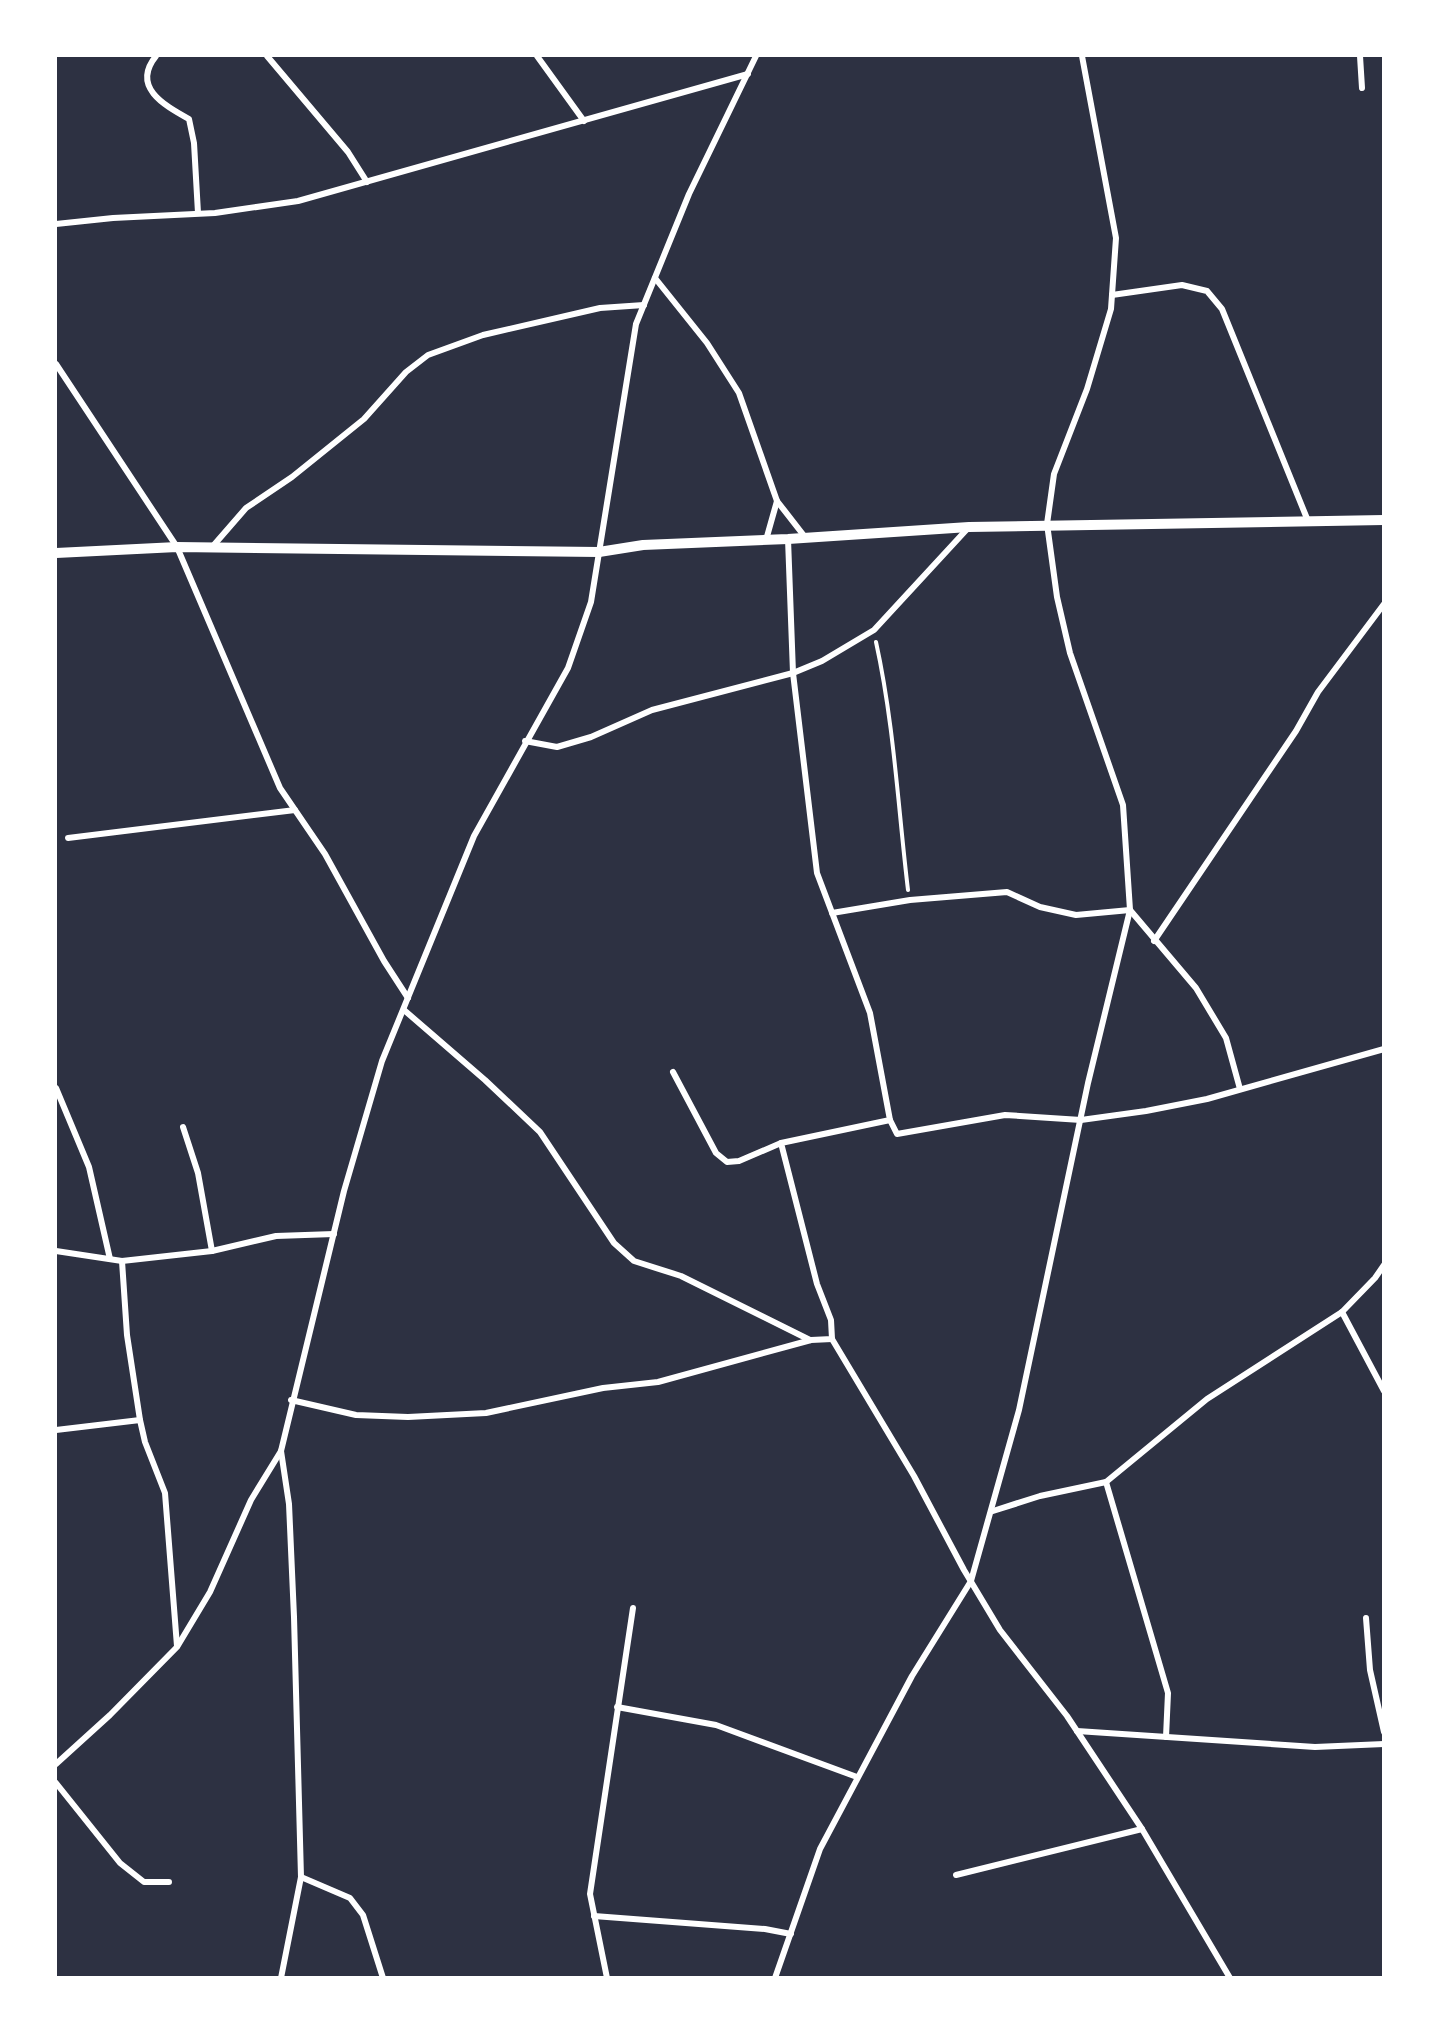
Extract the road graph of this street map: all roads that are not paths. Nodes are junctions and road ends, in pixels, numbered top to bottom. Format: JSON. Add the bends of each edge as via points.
{"nodes":[{"id":1,"x":156,"y":56,"type":"edge"},
{"id":2,"x":267,"y":56,"type":"edge"},
{"id":3,"x":537,"y":56,"type":"edge"},
{"id":4,"x":756,"y":56,"type":"edge"},
{"id":5,"x":1082,"y":56,"type":"edge"},
{"id":6,"x":1359,"y":56,"type":"edge"},
{"id":7,"x":748,"y":74,"type":"junction"},
{"id":8,"x":1362,"y":88,"type":"dead end"},
{"id":9,"x":584,"y":121,"type":"junction"},
{"id":10,"x":367,"y":182,"type":"junction"},
{"id":11,"x":198,"y":213,"type":"junction"},
{"id":12,"x":56,"y":224,"type":"edge"},
{"id":13,"x":655,"y":278,"type":"junction"},
{"id":14,"x":1112,"y":295,"type":"junction"},
{"id":15,"x":644,"y":305,"type":"junction"},
{"id":16,"x":56,"y":364,"type":"edge"},
{"id":17,"x":777,"y":501,"type":"junction"},
{"id":18,"x":1383,"y":520,"type":"edge"},
{"id":19,"x":1308,"y":521,"type":"junction"},
{"id":20,"x":1047,"y":524,"type":"junction"},
{"id":21,"x":969,"y":527,"type":"junction"},
{"id":22,"x":805,"y":538,"type":"junction"},
{"id":23,"x":788,"y":539,"type":"junction"},
{"id":24,"x":765,"y":540,"type":"junction"},
{"id":25,"x":177,"y":547,"type":"junction"},
{"id":26,"x":212,"y":547,"type":"junction"},
{"id":27,"x":599,"y":552,"type":"junction"},
{"id":28,"x":56,"y":553,"type":"edge"},
{"id":29,"x":1383,"y":604,"type":"edge"},
{"id":30,"x":793,"y":673,"type":"junction"},
{"id":31,"x":525,"y":741,"type":"junction"},
{"id":32,"x":295,"y":810,"type":"junction"},
{"id":33,"x":68,"y":838,"type":"dead end"},
{"id":34,"x":1130,"y":910,"type":"junction"},
{"id":35,"x":832,"y":913,"type":"junction"},
{"id":36,"x":1154,"y":941,"type":"junction"},
{"id":37,"x":408,"y":998,"type":"junction"},
{"id":38,"x":404,"y":1010,"type":"junction"},
{"id":39,"x":1383,"y":1049,"type":"edge"},
{"id":40,"x":673,"y":1072,"type":"dead end"},
{"id":41,"x":56,"y":1088,"type":"edge"},
{"id":42,"x":1240,"y":1089,"type":"junction"},
{"id":43,"x":890,"y":1120,"type":"junction"},
{"id":44,"x":1081,"y":1120,"type":"junction"},
{"id":45,"x":183,"y":1126,"type":"dead end"},
{"id":46,"x":781,"y":1143,"type":"junction"},
{"id":47,"x":334,"y":1234,"type":"junction"},
{"id":48,"x":56,"y":1251,"type":"edge"},
{"id":49,"x":212,"y":1251,"type":"junction"},
{"id":50,"x":110,"y":1259,"type":"junction"},
{"id":51,"x":122,"y":1261,"type":"junction"},
{"id":52,"x":1383,"y":1265,"type":"edge"},
{"id":53,"x":1342,"y":1312,"type":"junction"},
{"id":54,"x":832,"y":1339,"type":"junction"},
{"id":55,"x":811,"y":1340,"type":"junction"},
{"id":56,"x":1383,"y":1391,"type":"edge"},
{"id":57,"x":291,"y":1400,"type":"junction"},
{"id":58,"x":140,"y":1420,"type":"junction"},
{"id":59,"x":56,"y":1430,"type":"edge"},
{"id":60,"x":281,"y":1451,"type":"junction"},
{"id":61,"x":1106,"y":1482,"type":"junction"},
{"id":62,"x":993,"y":1511,"type":"junction"},
{"id":63,"x":971,"y":1581,"type":"junction"},
{"id":64,"x":633,"y":1608,"type":"dead end"},
{"id":65,"x":1366,"y":1618,"type":"dead end"},
{"id":66,"x":177,"y":1647,"type":"junction"},
{"id":67,"x":617,"y":1707,"type":"junction"},
{"id":68,"x":1077,"y":1731,"type":"junction"},
{"id":69,"x":1383,"y":1732,"type":"edge"},
{"id":70,"x":1166,"y":1737,"type":"junction"},
{"id":71,"x":1383,"y":1744,"type":"edge"},
{"id":72,"x":56,"y":1764,"type":"edge"},
{"id":73,"x":857,"y":1777,"type":"junction"},
{"id":74,"x":56,"y":1784,"type":"edge"},
{"id":75,"x":1142,"y":1829,"type":"junction"},
{"id":76,"x":956,"y":1875,"type":"dead end"},
{"id":77,"x":301,"y":1877,"type":"junction"},
{"id":78,"x":169,"y":1882,"type":"dead end"},
{"id":79,"x":594,"y":1916,"type":"junction"},
{"id":80,"x":791,"y":1934,"type":"junction"},
{"id":81,"x":282,"y":1977,"type":"edge"},
{"id":82,"x":383,"y":1977,"type":"edge"},
{"id":83,"x":607,"y":1977,"type":"edge"},
{"id":84,"x":775,"y":1977,"type":"edge"},
{"id":85,"x":1230,"y":1977,"type":"edge"}],
"edges":[{"from":1,"to":11,"type":"street","via":[[149,65],[146,82],[154,96],[189,119]]},
{"from":2,"to":10,"type":"street","via":[[348,152]]},
{"from":3,"to":9,"type":"street"},
{"from":4,"to":7,"type":"street"},
{"from":5,"to":14,"type":"street","via":[[1116,238]]},
{"from":6,"to":8,"type":"street"},
{"from":7,"to":9,"type":"street"},
{"from":7,"to":13,"type":"street","via":[[689,194]]},
{"from":9,"to":10,"type":"street"},
{"from":10,"to":11,"type":"street","via":[[298,201]]},
{"from":11,"to":12,"type":"street"},
{"from":13,"to":15,"type":"street"},
{"from":13,"to":17,"type":"street","via":[[707,343],[739,393]]},
{"from":14,"to":19,"type":"street","via":[[1182,285],[1208,291],[1222,309]]},
{"from":14,"to":20,"type":"street","via":[[1087,389],[1054,474]]},
{"from":15,"to":26,"type":"street","via":[[600,308],[483,335],[428,355],[406,372],[364,419],[246,508]]},
{"from":15,"to":27,"type":"street","via":[[636,324]]},
{"from":16,"to":25,"type":"street"},
{"from":17,"to":22,"type":"street"},
{"from":17,"to":24,"type":"street"},
{"from":18,"to":19,"type":"street"},
{"from":19,"to":20,"type":"street"},
{"from":20,"to":21,"type":"street"},
{"from":20,"to":34,"type":"street","via":[[1070,653],[1123,805]]},
{"from":21,"to":22,"type":"street"},
{"from":21,"to":30,"type":"street","via":[[874,630],[822,662]]},
{"from":22,"to":23,"type":"street"},
{"from":23,"to":24,"type":"street"},
{"from":23,"to":30,"type":"street"},
{"from":24,"to":27,"type":"street","via":[[643,545]]},
{"from":25,"to":26,"type":"street"},
{"from":25,"to":28,"type":"street"},
{"from":25,"to":32,"type":"street","via":[[280,788]]},
{"from":26,"to":27,"type":"street"},
{"from":27,"to":31,"type":"street","via":[[591,602],[568,668]]},
{"from":29,"to":36,"type":"street","via":[[1318,692],[1296,731]]},
{"from":30,"to":31,"type":"street","via":[[652,710],[591,737],[557,747]]},
{"from":30,"to":35,"type":"street","via":[[817,873]]},
{"from":31,"to":37,"type":"street","via":[[474,836]]},
{"from":32,"to":33,"type":"street"},
{"from":32,"to":37,"type":"street","via":[[325,854]]},
{"from":34,"to":35,"type":"street","via":[[1076,915],[1040,907],[1007,892],[910,900]]},
{"from":34,"to":36,"type":"street"},
{"from":34,"to":44,"type":"street"},
{"from":35,"to":43,"type":"street","via":[[870,1012]]},
{"from":36,"to":42,"type":"street","via":[[1196,988],[1226,1038]]},
{"from":37,"to":38,"type":"street"},
{"from":38,"to":47,"type":"street","via":[[382,1061]]},
{"from":38,"to":55,"type":"street","via":[[540,1132],[614,1243],[634,1261],[681,1276]]},
{"from":39,"to":42,"type":"street"},
{"from":40,"to":46,"type":"street","via":[[716,1153],[727,1162],[739,1161]]},
{"from":41,"to":50,"type":"street","via":[[89,1167]]},
{"from":42,"to":44,"type":"street","via":[[1207,1100]]},
{"from":43,"to":44,"type":"street","via":[[897,1134],[1005,1115]]},
{"from":43,"to":46,"type":"street"},
{"from":44,"to":62,"type":"street","via":[[1020,1410]]},
{"from":45,"to":49,"type":"street","via":[[198,1173]]},
{"from":46,"to":54,"type":"street","via":[[817,1284],[831,1320]]},
{"from":47,"to":49,"type":"street","via":[[276,1236]]},
{"from":47,"to":57,"type":"street"},
{"from":48,"to":50,"type":"street"},
{"from":49,"to":51,"type":"street"},
{"from":50,"to":51,"type":"street"},
{"from":51,"to":58,"type":"street","via":[[127,1335]]},
{"from":52,"to":53,"type":"street"},
{"from":53,"to":56,"type":"street"},
{"from":53,"to":61,"type":"street","via":[[1207,1399]]},
{"from":54,"to":55,"type":"street"},
{"from":54,"to":63,"type":"street"},
{"from":55,"to":57,"type":"street","via":[[658,1382],[603,1388],[486,1413],[356,1415]]},
{"from":57,"to":60,"type":"street"},
{"from":58,"to":59,"type":"street"},
{"from":58,"to":66,"type":"street","via":[[165,1493]]},
{"from":60,"to":66,"type":"street","via":[[250,1500],[210,1592]]},
{"from":60,"to":77,"type":"street","via":[[289,1504]]},
{"from":61,"to":62,"type":"street"},
{"from":61,"to":70,"type":"street","via":[[1168,1693]]},
{"from":62,"to":63,"type":"street"},
{"from":63,"to":68,"type":"street","via":[[1000,1630]]},
{"from":63,"to":73,"type":"street","via":[[912,1676]]},
{"from":64,"to":67,"type":"street"},
{"from":65,"to":69,"type":"street","via":[[1370,1670]]},
{"from":66,"to":72,"type":"street"},
{"from":67,"to":73,"type":"street","via":[[716,1725]]},
{"from":67,"to":79,"type":"street","via":[[590,1894]]},
{"from":68,"to":70,"type":"street"},
{"from":68,"to":75,"type":"street"},
{"from":70,"to":71,"type":"street","via":[[1315,1747]]},
{"from":73,"to":80,"type":"street","via":[[820,1850]]},
{"from":74,"to":78,"type":"street","via":[[120,1863],[144,1882]]},
{"from":75,"to":76,"type":"street"},
{"from":75,"to":85,"type":"street"},
{"from":77,"to":81,"type":"street"},
{"from":77,"to":82,"type":"street","via":[[350,1898],[363,1915]]},
{"from":79,"to":80,"type":"street"},
{"from":79,"to":83,"type":"street"},
{"from":80,"to":84,"type":"street"}]}
